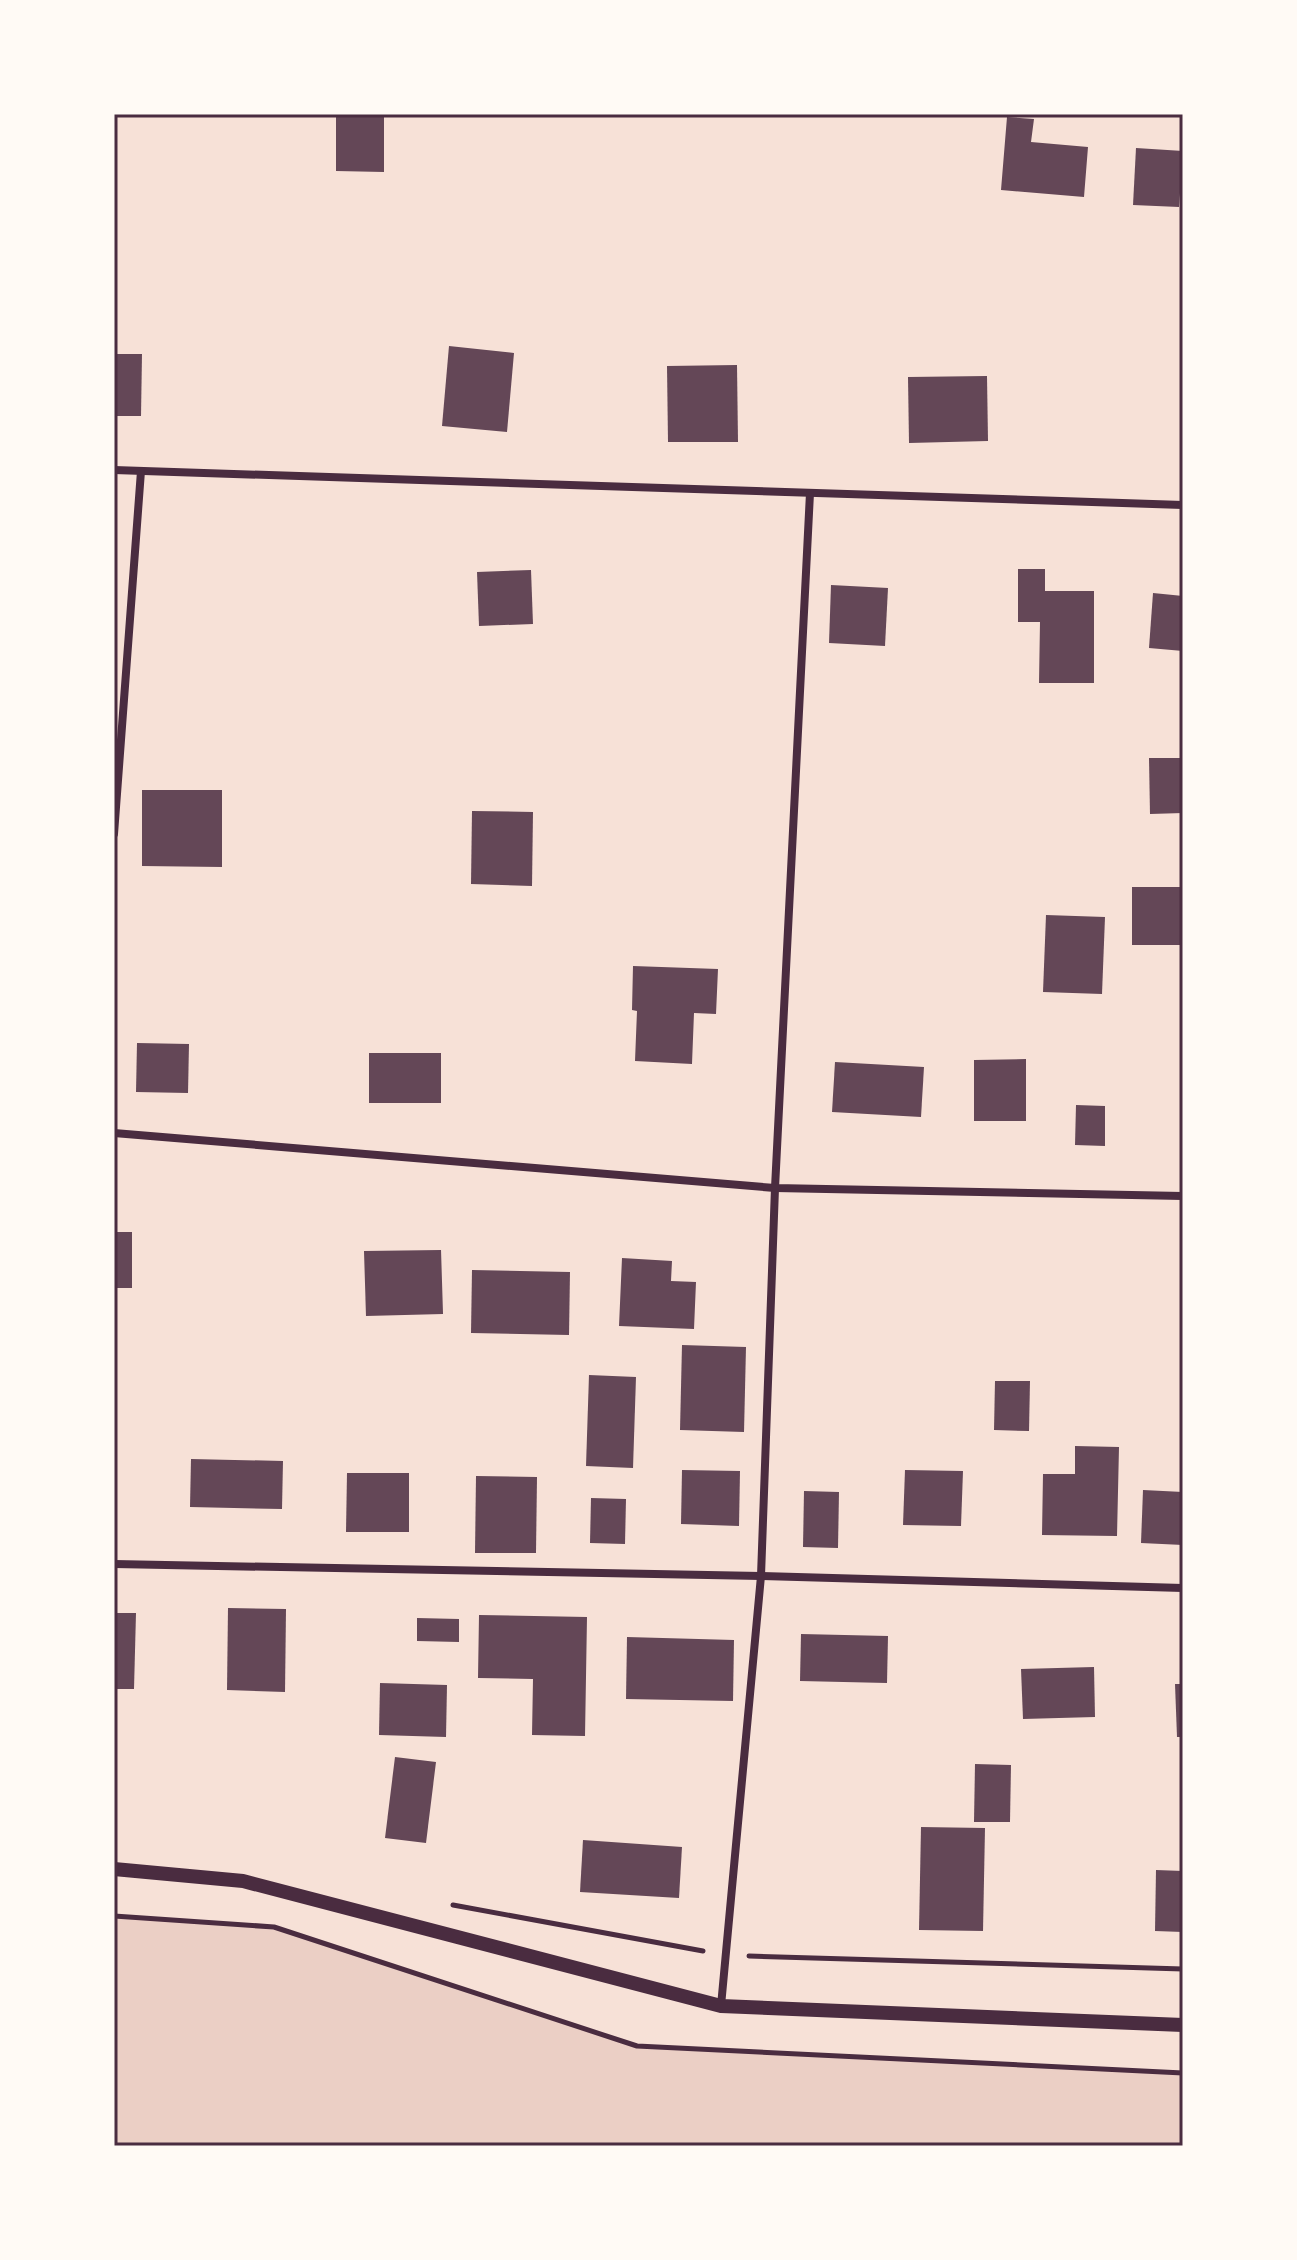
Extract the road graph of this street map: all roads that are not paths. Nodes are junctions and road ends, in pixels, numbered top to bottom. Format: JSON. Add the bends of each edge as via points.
{"nodes":[{"id":1,"x":114,"y":470,"type":"edge"},
{"id":2,"x":141,"y":471,"type":"junction"},
{"id":3,"x":810,"y":493,"type":"junction"},
{"id":4,"x":1183,"y":505,"type":"edge"},
{"id":5,"x":114,"y":834,"type":"edge"},
{"id":6,"x":114,"y":1133,"type":"edge"},
{"id":7,"x":775,"y":1188,"type":"junction"},
{"id":8,"x":1183,"y":1196,"type":"edge"},
{"id":9,"x":114,"y":1564,"type":"edge"},
{"id":10,"x":761,"y":1576,"type":"junction"},
{"id":11,"x":1183,"y":1588,"type":"edge"},
{"id":12,"x":114,"y":1869,"type":"edge"},
{"id":13,"x":721,"y":2006,"type":"junction"},
{"id":14,"x":1183,"y":2025,"type":"edge"}],
"edges":[{"from":1,"to":2,"type":"street"},
{"from":2,"to":3,"type":"street"},
{"from":2,"to":5,"type":"street"},
{"from":3,"to":4,"type":"street"},
{"from":3,"to":7,"type":"street"},
{"from":6,"to":7,"type":"street"},
{"from":7,"to":8,"type":"street"},
{"from":7,"to":10,"type":"street"},
{"from":9,"to":10,"type":"street"},
{"from":10,"to":11,"type":"street"},
{"from":10,"to":13,"type":"street"},
{"from":12,"to":13,"type":"street","via":[[243,1881]]},
{"from":13,"to":14,"type":"street"}]}
